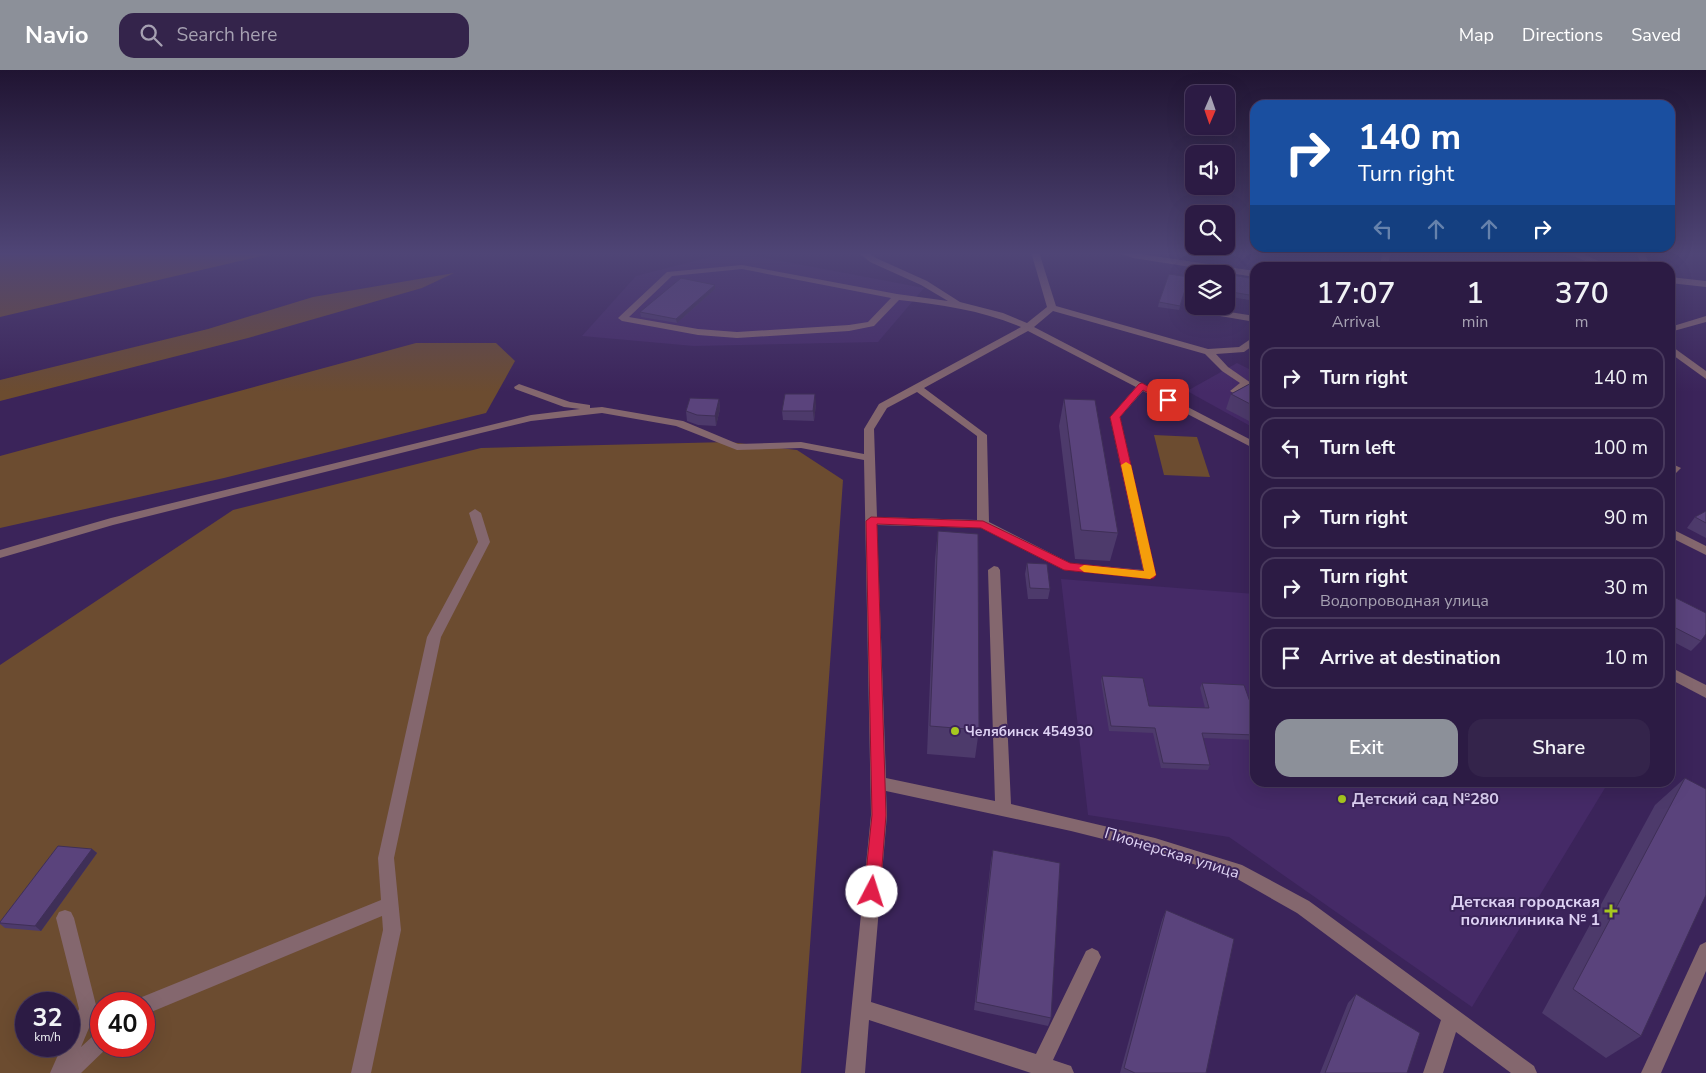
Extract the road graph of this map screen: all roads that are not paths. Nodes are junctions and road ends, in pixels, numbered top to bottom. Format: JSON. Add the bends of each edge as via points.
{"nodes":[{"id":1,"x":643,"y":299,"type":"edge"},
{"id":2,"x":896,"y":299,"type":"edge"},
{"id":3,"x":904,"y":299,"type":"edge"},
{"id":4,"x":951,"y":299,"type":"edge"},
{"id":5,"x":1049,"y":299,"type":"edge"},
{"id":6,"x":961,"y":305,"type":"junction"},
{"id":7,"x":1052,"y":308,"type":"junction"},
{"id":8,"x":1229,"y":315,"type":"edge"},
{"id":9,"x":1250,"y":318,"type":"edge"},
{"id":10,"x":1706,"y":319,"type":"edge"},
{"id":11,"x":1028,"y":327,"type":"junction"},
{"id":12,"x":1675,"y":328,"type":"edge"},
{"id":13,"x":1250,"y":343,"type":"edge"},
{"id":14,"x":1208,"y":352,"type":"junction"},
{"id":15,"x":1675,"y":352,"type":"edge"},
{"id":16,"x":1706,"y":376,"type":"edge"},
{"id":17,"x":1142,"y":386,"type":"junction"},
{"id":18,"x":519,"y":387,"type":"dead end"},
{"id":19,"x":918,"y":388,"type":"junction"},
{"id":20,"x":1235,"y":391,"type":"edge"},
{"id":21,"x":602,"y":410,"type":"junction"},
{"id":22,"x":1250,"y":443,"type":"edge"},
{"id":23,"x":869,"y":458,"type":"junction"},
{"id":24,"x":475,"y":513,"type":"dead end"},
{"id":25,"x":871,"y":521,"type":"junction"},
{"id":26,"x":983,"y":524,"type":"junction"},
{"id":27,"x":1675,"y":535,"type":"edge"},
{"id":28,"x":1706,"y":551,"type":"edge"},
{"id":29,"x":0,"y":554,"type":"edge"},
{"id":30,"x":994,"y":570,"type":"dead end"},
{"id":31,"x":1675,"y":675,"type":"edge"},
{"id":32,"x":1706,"y":692,"type":"edge"},
{"id":33,"x":879,"y":783,"type":"junction"},
{"id":34,"x":1003,"y":810,"type":"junction"},
{"id":35,"x":390,"y":905,"type":"junction"},
{"id":36,"x":65,"y":918,"type":"dead end"},
{"id":37,"x":1706,"y":951,"type":"edge"},
{"id":38,"x":1092,"y":957,"type":"dead end"},
{"id":39,"x":155,"y":1001,"type":"edge"},
{"id":40,"x":862,"y":1008,"type":"junction"},
{"id":41,"x":1451,"y":1017,"type":"junction"},
{"id":42,"x":90,"y":1052,"type":"edge"},
{"id":43,"x":1041,"y":1069,"type":"edge"},
{"id":44,"x":60,"y":1073,"type":"edge"},
{"id":45,"x":66,"y":1073,"type":"edge"},
{"id":46,"x":361,"y":1073,"type":"edge"},
{"id":47,"x":855,"y":1073,"type":"edge"},
{"id":48,"x":1064,"y":1073,"type":"edge"},
{"id":49,"x":1433,"y":1073,"type":"edge"},
{"id":50,"x":1526,"y":1073,"type":"edge"},
{"id":51,"x":1651,"y":1073,"type":"edge"}],
"edges":[{"from":1,"to":2,"type":"street","via":[[622,318],[698,332],[737,335],[871,324]]},
{"from":3,"to":6,"type":"street"},
{"from":4,"to":6,"type":"street"},
{"from":5,"to":7,"type":"street"},
{"from":6,"to":11,"type":"street","via":[[1000,315]]},
{"from":7,"to":11,"type":"street"},
{"from":7,"to":14,"type":"street"},
{"from":8,"to":9,"type":"street"},
{"from":10,"to":12,"type":"street"},
{"from":11,"to":17,"type":"street"},
{"from":11,"to":19,"type":"street"},
{"from":13,"to":14,"type":"street","via":[[1241,350]]},
{"from":14,"to":20,"type":"street","via":[[1246,383]]},
{"from":15,"to":16,"type":"street"},
{"from":17,"to":22,"type":"street"},
{"from":17,"to":26,"type":"street","via":[[1115,417],[1150,575],[1068,567]]},
{"from":18,"to":21,"type":"street","via":[[568,404]]},
{"from":19,"to":23,"type":"street","via":[[883,406],[869,429]]},
{"from":19,"to":26,"type":"street","via":[[982,435]]},
{"from":21,"to":23,"type":"street","via":[[679,423],[737,447],[801,445]]},
{"from":21,"to":29,"type":"street","via":[[531,418],[474,431],[111,522]]},
{"from":23,"to":25,"type":"street"},
{"from":24,"to":35,"type":"street","via":[[484,542],[434,637],[386,858]]},
{"from":25,"to":26,"type":"street"},
{"from":25,"to":33,"type":"street"},
{"from":27,"to":28,"type":"street"},
{"from":30,"to":34,"type":"street"},
{"from":31,"to":32,"type":"street"},
{"from":33,"to":34,"type":"street","name":"Пионерская улица"},
{"from":33,"to":40,"type":"street"},
{"from":34,"to":41,"type":"street","name":"Пионерская улица","via":[[1155,845],[1236,870],[1303,907]]},
{"from":35,"to":39,"type":"street"},
{"from":35,"to":46,"type":"street","via":[[392,930]]},
{"from":36,"to":44,"type":"street","via":[[88,1009]]},
{"from":37,"to":51,"type":"street"},
{"from":38,"to":43,"type":"street"},
{"from":40,"to":43,"type":"street"},
{"from":40,"to":47,"type":"street"},
{"from":41,"to":49,"type":"street"},
{"from":41,"to":50,"type":"street","name":"Пионерская улица"},
{"from":42,"to":45,"type":"street"},
{"from":43,"to":48,"type":"street"}]}
